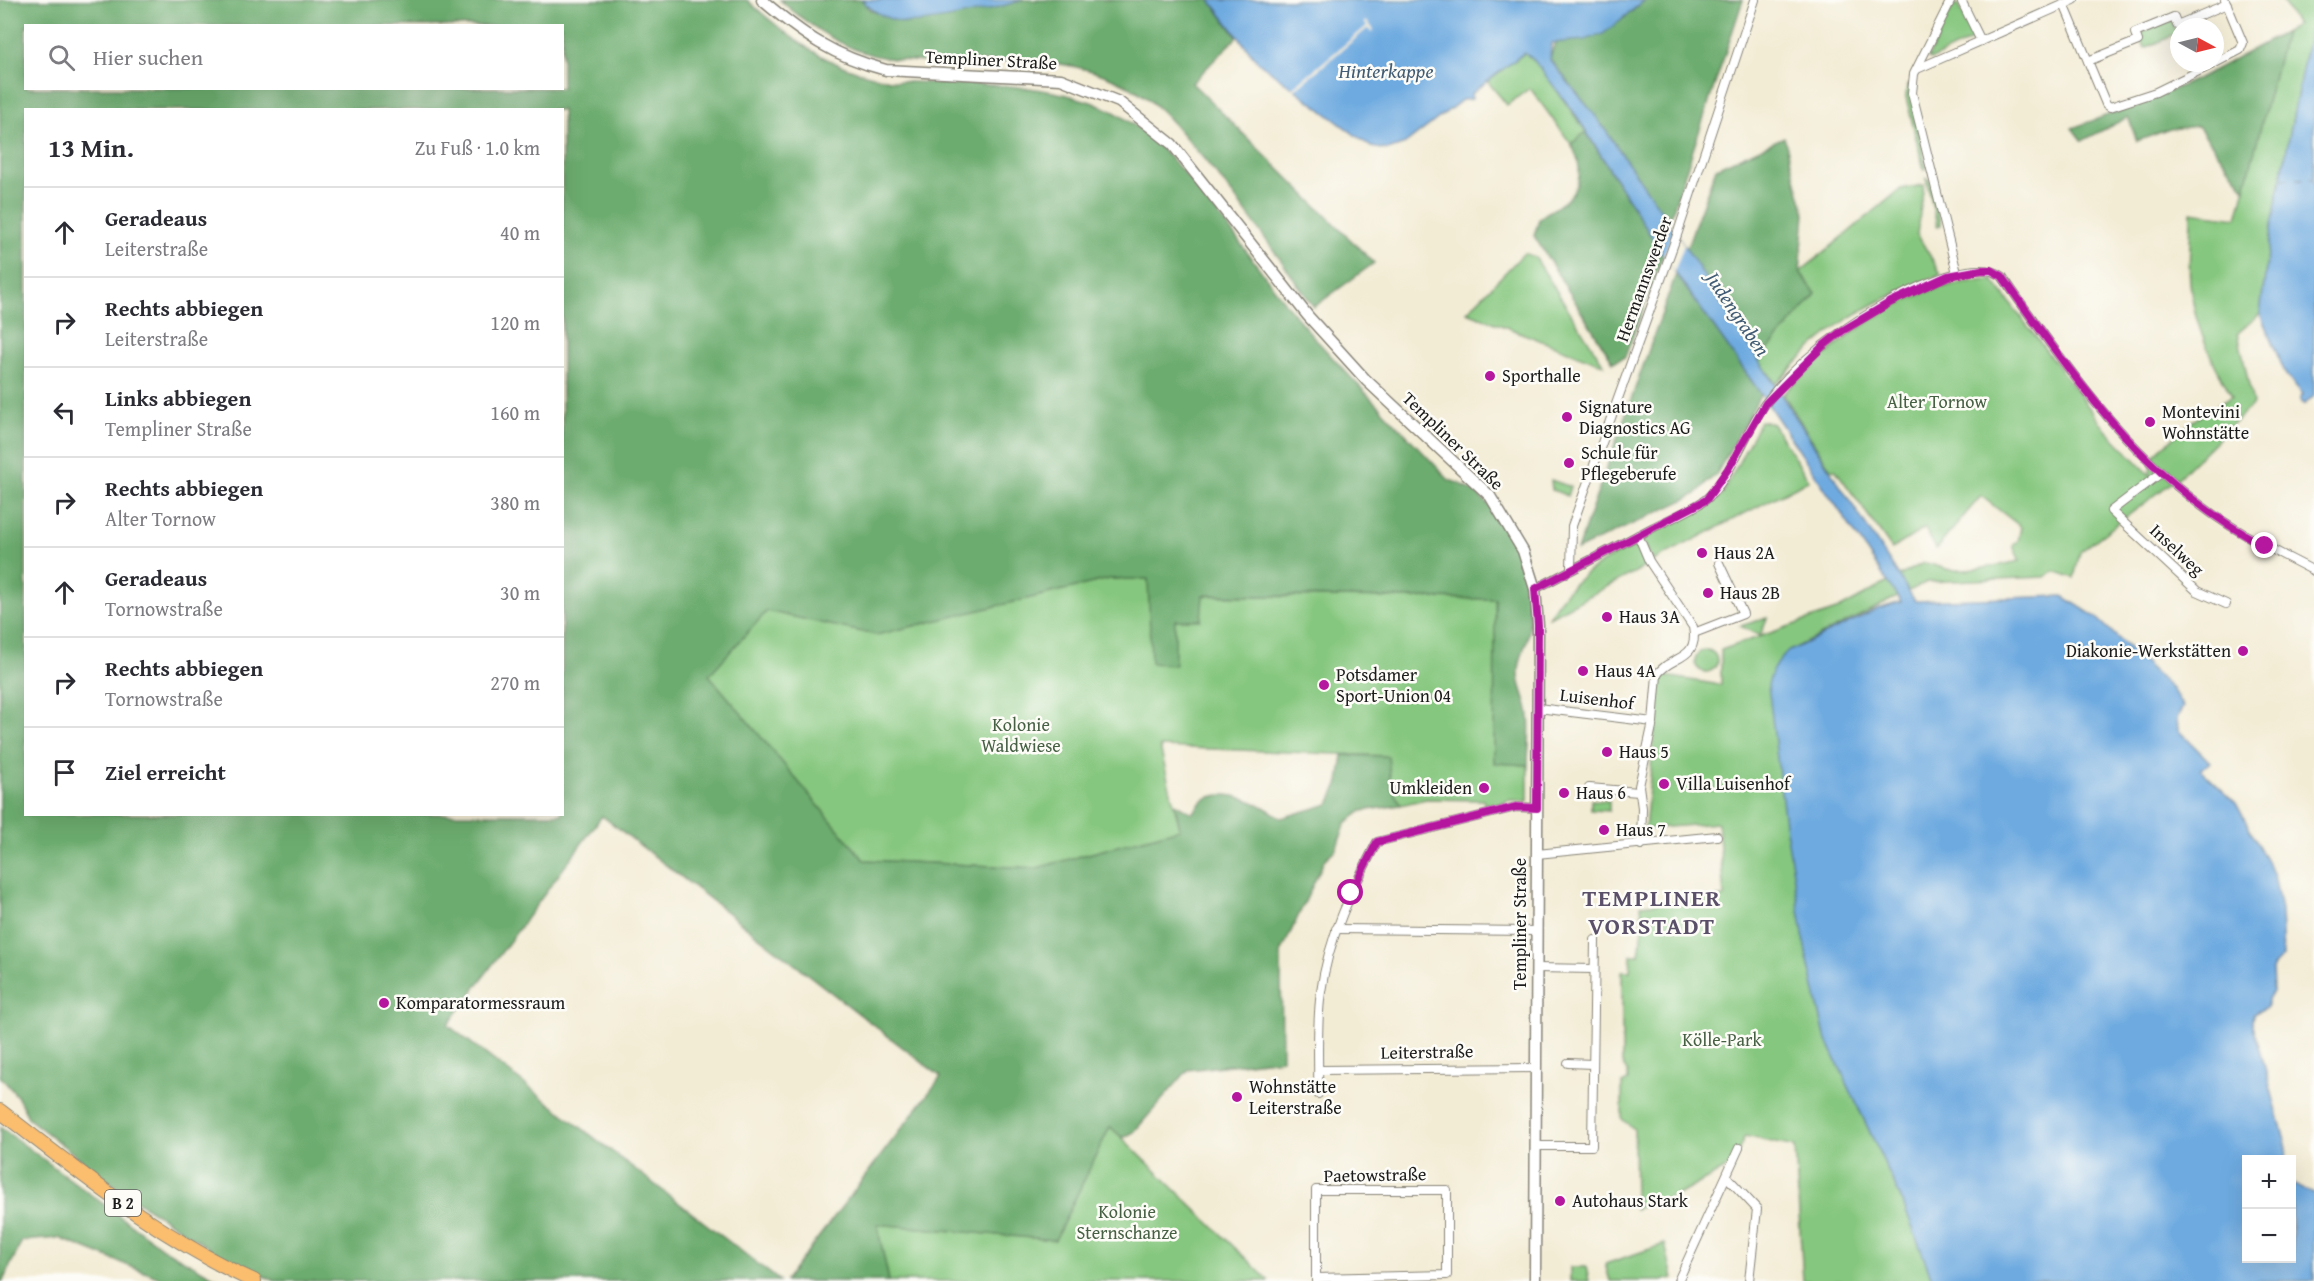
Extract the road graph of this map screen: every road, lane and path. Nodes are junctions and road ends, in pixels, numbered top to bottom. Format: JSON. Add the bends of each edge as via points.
{"nodes":[{"id":1,"x":762,"y":0,"type":"edge"},
{"id":2,"x":1755,"y":0,"type":"edge"},
{"id":3,"x":1951,"y":0,"type":"edge"},
{"id":4,"x":1961,"y":0,"type":"edge"},
{"id":5,"x":2074,"y":0,"type":"edge"},
{"id":6,"x":2226,"y":2,"type":"edge"},
{"id":7,"x":2064,"y":4,"type":"junction"},
{"id":8,"x":1981,"y":41,"type":"junction"},
{"id":9,"x":2224,"y":58,"type":"edge"},
{"id":10,"x":2088,"y":62,"type":"junction"},
{"id":11,"x":1917,"y":69,"type":"junction"},
{"id":12,"x":2197,"y":72,"type":"edge"},
{"id":13,"x":1956,"y":273,"type":"junction"},
{"id":14,"x":2161,"y":473,"type":"junction"},
{"id":15,"x":1638,"y":535,"type":"junction"},
{"id":16,"x":1719,"y":563,"type":"dead end"},
{"id":17,"x":1571,"y":570,"type":"junction"},
{"id":18,"x":2314,"y":571,"type":"edge"},
{"id":19,"x":1535,"y":589,"type":"junction"},
{"id":20,"x":2226,"y":604,"type":"dead end"},
{"id":21,"x":1694,"y":633,"type":"junction"},
{"id":22,"x":1538,"y":708,"type":"junction"},
{"id":23,"x":1653,"y":722,"type":"junction"},
{"id":24,"x":1589,"y":788,"type":"dead end"},
{"id":25,"x":1639,"y":792,"type":"junction"},
{"id":26,"x":1537,"y":808,"type":"junction"},
{"id":27,"x":1718,"y":836,"type":"dead end"},
{"id":28,"x":1641,"y":845,"type":"junction"},
{"id":29,"x":1537,"y":854,"type":"junction"},
{"id":30,"x":1336,"y":928,"type":"junction"},
{"id":31,"x":1536,"y":931,"type":"junction"},
{"id":32,"x":1595,"y":940,"type":"dead end"},
{"id":33,"x":1536,"y":968,"type":"junction"},
{"id":34,"x":1594,"y":969,"type":"junction"},
{"id":35,"x":1568,"y":1063,"type":"dead end"},
{"id":36,"x":1593,"y":1064,"type":"junction"},
{"id":37,"x":1535,"y":1068,"type":"junction"},
{"id":38,"x":1319,"y":1070,"type":"junction"},
{"id":39,"x":1318,"y":1094,"type":"dead end"},
{"id":40,"x":0,"y":1111,"type":"edge"},
{"id":41,"x":1535,"y":1146,"type":"junction"},
{"id":42,"x":1739,"y":1148,"type":"dead end"},
{"id":43,"x":1727,"y":1177,"type":"junction"},
{"id":44,"x":1316,"y":1279,"type":"edge"},
{"id":45,"x":254,"y":1281,"type":"edge"},
{"id":46,"x":1534,"y":1281,"type":"edge"},
{"id":47,"x":1678,"y":1281,"type":"edge"},
{"id":48,"x":1749,"y":1281,"type":"edge"}],
"edges":[{"from":1,"to":19,"type":"street","name":"Templiner Straße","via":[[814,42],[859,63],[921,73],[1061,79],[1119,102],[1145,121],[1172,144],[1300,307],[1366,380],[1490,496],[1523,551]]},
{"from":2,"to":17,"type":"street","name":"Hermannswerder","via":[[1668,263],[1572,526]]},
{"from":3,"to":11,"type":"street"},
{"from":4,"to":8,"type":"street"},
{"from":5,"to":7,"type":"street"},
{"from":6,"to":9,"type":"street","via":[[2243,43],[2240,50]]},
{"from":6,"to":10,"type":"street","via":[[2177,25],[2174,17],[2135,33],[2138,41]]},
{"from":7,"to":8,"type":"street"},
{"from":7,"to":10,"type":"street"},
{"from":8,"to":11,"type":"street"},
{"from":10,"to":12,"type":"street","via":[[2106,104],[2112,108]]},
{"from":11,"to":13,"type":"street","via":[[1912,93]]},
{"from":13,"to":14,"type":"street","via":[[1991,270],[2002,276],[2112,424]]},
{"from":13,"to":15,"type":"street","via":[[1858,320],[1823,346],[1766,403],[1706,500]]},
{"from":14,"to":18,"type":"street","via":[[2229,525]]},
{"from":14,"to":20,"type":"street","name":"Inselweg","via":[[2111,511],[2197,591]]},
{"from":15,"to":17,"type":"street"},
{"from":15,"to":21,"type":"street","via":[[1649,561]]},
{"from":16,"to":21,"type":"street","via":[[1743,614]]},
{"from":17,"to":19,"type":"street"},
{"from":19,"to":22,"type":"street","name":"Templiner Straße"},
{"from":21,"to":23,"type":"street","name":"Luisenhof","via":[[1687,654],[1657,675]]},
{"from":22,"to":23,"type":"street","name":"Luisenhof"},
{"from":22,"to":26,"type":"street","name":"Templiner Straße"},
{"from":23,"to":25,"type":"street","name":"Luisenhof"},
{"from":24,"to":25,"type":"street"},
{"from":25,"to":28,"type":"street","name":"Luisenhof"},
{"from":26,"to":29,"type":"street","name":"Templiner Straße"},
{"from":26,"to":30,"type":"street","via":[[1516,807],[1377,842]]},
{"from":27,"to":28,"type":"street"},
{"from":28,"to":29,"type":"street"},
{"from":29,"to":31,"type":"street","name":"Templiner Straße"},
{"from":30,"to":31,"type":"street"},
{"from":30,"to":38,"type":"street","via":[[1320,994]]},
{"from":31,"to":33,"type":"street","name":"Templiner Straße"},
{"from":32,"to":34,"type":"street"},
{"from":33,"to":34,"type":"street"},
{"from":33,"to":37,"type":"street","name":"Templiner Straße"},
{"from":34,"to":36,"type":"street"},
{"from":35,"to":36,"type":"street"},
{"from":36,"to":41,"type":"street","via":[[1592,1146]]},
{"from":37,"to":38,"type":"street","name":"Leiterstraße"},
{"from":37,"to":41,"type":"street","name":"Templiner Straße"},
{"from":38,"to":39,"type":"street"},
{"from":40,"to":45,"type":"main road","number":"B 2","via":[[158,1229],[207,1260]]},
{"from":41,"to":46,"type":"street","name":"Templiner Straße"},
{"from":42,"to":43,"type":"street"},
{"from":43,"to":47,"type":"street"},
{"from":43,"to":48,"type":"street","via":[[1757,1209]]},
{"from":44,"to":44,"type":"street","name":"Paetowstraße","via":[[1316,1190],[1447,1190],[1447,1275]]}]}
